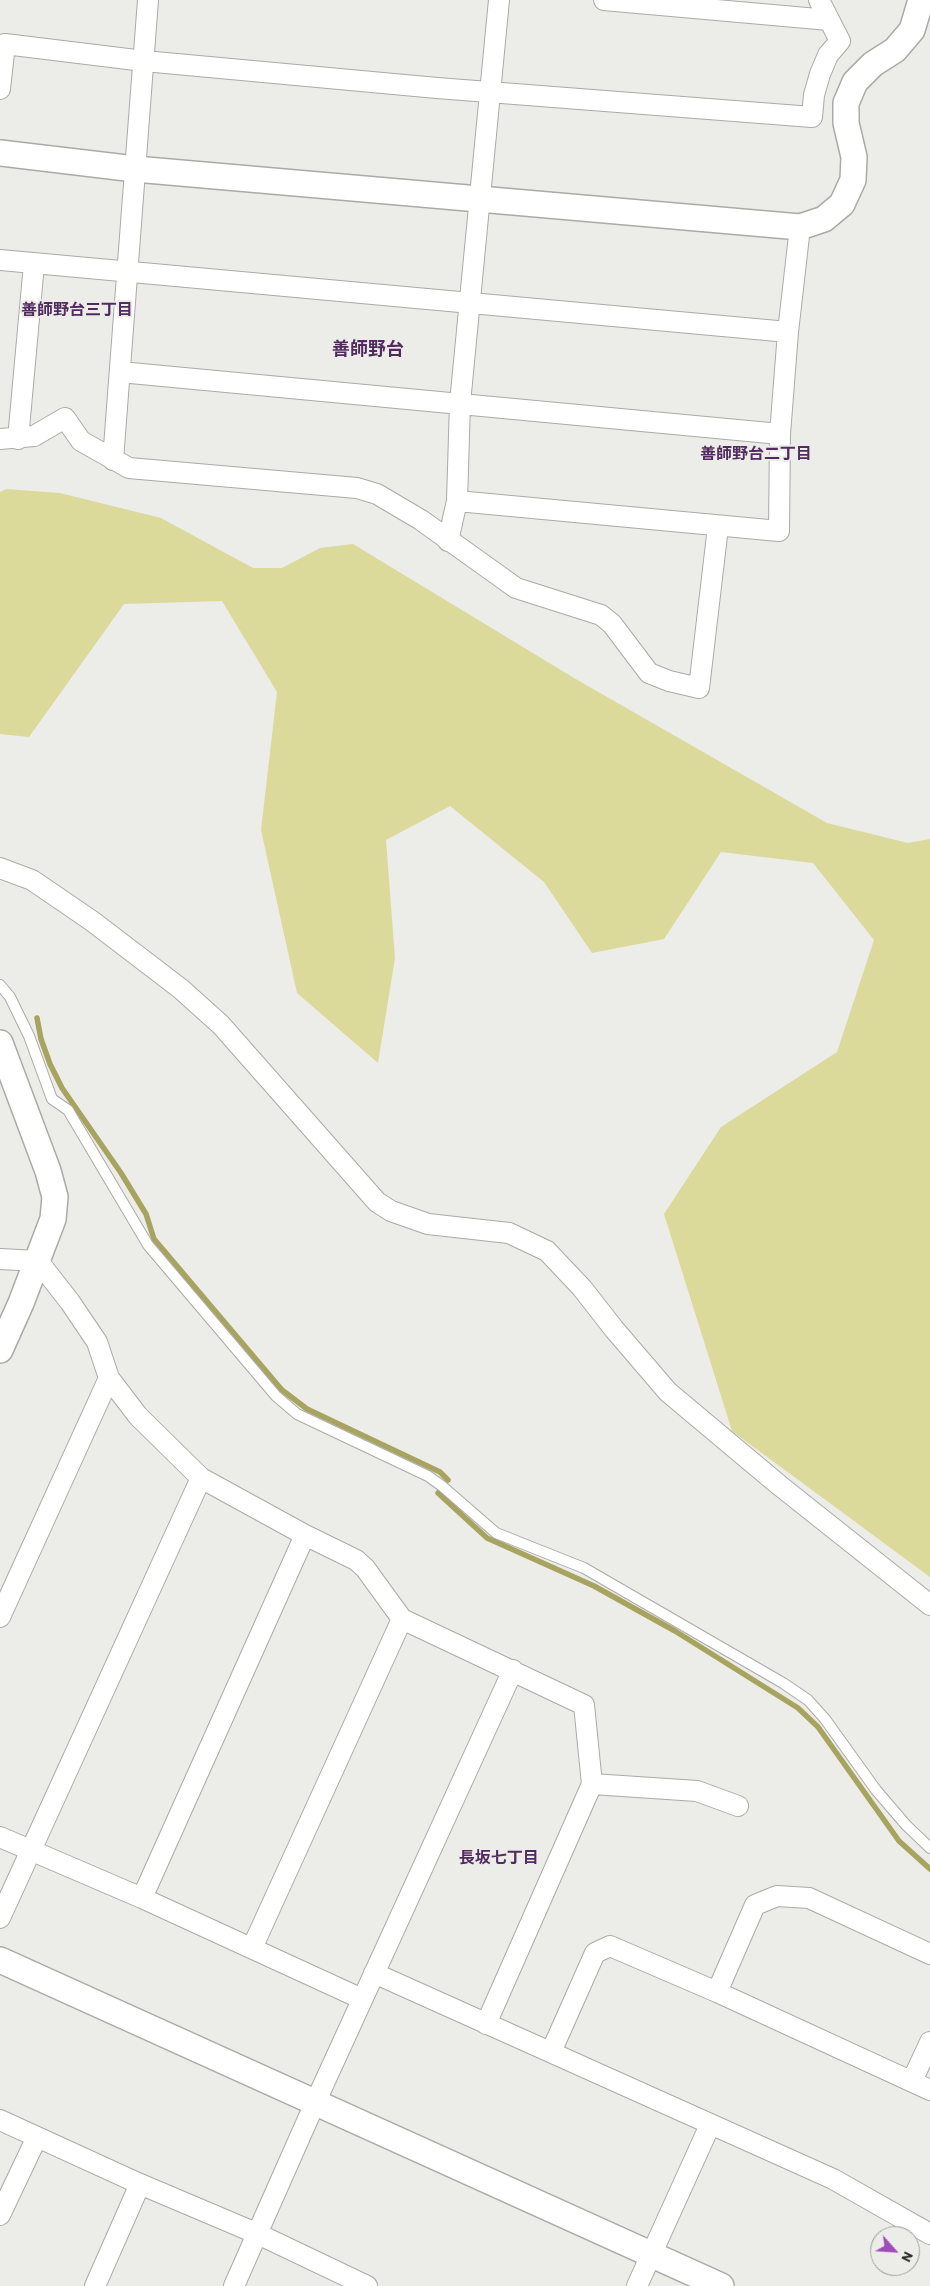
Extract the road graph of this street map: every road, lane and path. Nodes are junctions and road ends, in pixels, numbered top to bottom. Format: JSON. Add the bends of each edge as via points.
{"nodes":[{"id":1,"x":148,"y":0,"type":"edge"},
{"id":2,"x":499,"y":0,"type":"edge"},
{"id":3,"x":604,"y":0,"type":"edge"},
{"id":4,"x":819,"y":0,"type":"edge"},
{"id":5,"x":922,"y":0,"type":"edge"},
{"id":6,"x":829,"y":20,"type":"junction"},
{"id":7,"x":144,"y":61,"type":"junction"},
{"id":8,"x":0,"y":89,"type":"edge"},
{"id":9,"x":489,"y":92,"type":"junction"},
{"id":10,"x":0,"y":153,"type":"edge"},
{"id":11,"x":135,"y":169,"type":"junction"},
{"id":12,"x":479,"y":198,"type":"junction"},
{"id":13,"x":800,"y":227,"type":"junction"},
{"id":14,"x":0,"y":260,"type":"edge"},
{"id":15,"x":34,"y":264,"type":"junction"},
{"id":16,"x":128,"y":272,"type":"junction"},
{"id":17,"x":470,"y":303,"type":"junction"},
{"id":18,"x":788,"y":332,"type":"junction"},
{"id":19,"x":120,"y":372,"type":"junction"},
{"id":20,"x":460,"y":402,"type":"junction"},
{"id":21,"x":780,"y":434,"type":"junction"},
{"id":22,"x":9,"y":439,"type":"edge"},
{"id":23,"x":113,"y":460,"type":"junction"},
{"id":24,"x":457,"y":502,"type":"junction"},
{"id":25,"x":718,"y":527,"type":"junction"},
{"id":26,"x":448,"y":541,"type":"junction"},
{"id":27,"x":0,"y":868,"type":"edge"},
{"id":28,"x":0,"y":985,"type":"edge"},
{"id":29,"x":0,"y":1043,"type":"edge"},
{"id":30,"x":0,"y":1259,"type":"edge"},
{"id":31,"x":38,"y":1261,"type":"junction"},
{"id":32,"x":0,"y":1350,"type":"edge"},
{"id":33,"x":108,"y":1378,"type":"junction"},
{"id":34,"x":201,"y":1478,"type":"junction"},
{"id":35,"x":305,"y":1535,"type":"junction"},
{"id":36,"x":930,"y":1605,"type":"edge"},
{"id":37,"x":0,"y":1617,"type":"edge"},
{"id":38,"x":402,"y":1619,"type":"junction"},
{"id":39,"x":513,"y":1670,"type":"junction"},
{"id":40,"x":592,"y":1784,"type":"junction"},
{"id":41,"x":738,"y":1806,"type":"dead end"},
{"id":42,"x":0,"y":1837,"type":"edge"},
{"id":43,"x":930,"y":1848,"type":"edge"},
{"id":44,"x":29,"y":1850,"type":"junction"},
{"id":45,"x":142,"y":1898,"type":"junction"},
{"id":46,"x":0,"y":1918,"type":"edge"},
{"id":47,"x":252,"y":1948,"type":"junction"},
{"id":48,"x":930,"y":1954,"type":"edge"},
{"id":49,"x":0,"y":1960,"type":"edge"},
{"id":50,"x":374,"y":1973,"type":"junction"},
{"id":51,"x":717,"y":1992,"type":"junction"},
{"id":52,"x":362,"y":1998,"type":"junction"},
{"id":53,"x":486,"y":2024,"type":"junction"},
{"id":54,"x":930,"y":2042,"type":"edge"},
{"id":55,"x":551,"y":2052,"type":"junction"},
{"id":56,"x":921,"y":2086,"type":"edge"},
{"id":57,"x":315,"y":2103,"type":"junction"},
{"id":58,"x":0,"y":2120,"type":"edge"},
{"id":59,"x":710,"y":2125,"type":"junction"},
{"id":60,"x":36,"y":2137,"type":"junction"},
{"id":61,"x":140,"y":2184,"type":"junction"},
{"id":62,"x":0,"y":2215,"type":"edge"},
{"id":63,"x":258,"y":2234,"type":"junction"},
{"id":64,"x":930,"y":2234,"type":"edge"},
{"id":65,"x":651,"y":2254,"type":"junction"},
{"id":66,"x":95,"y":2286,"type":"edge"},
{"id":67,"x":234,"y":2286,"type":"edge"},
{"id":68,"x":367,"y":2286,"type":"edge"},
{"id":69,"x":636,"y":2286,"type":"edge"},
{"id":70,"x":721,"y":2286,"type":"edge"}],
"edges":[{"from":1,"to":7,"type":"street"},
{"from":2,"to":9,"type":"street"},
{"from":3,"to":6,"type":"street"},
{"from":4,"to":6,"type":"street"},
{"from":5,"to":13,"type":"street","via":[[912,30],[895,50],[873,64],[856,82],[846,103],[846,123],[854,157],[853,180],[842,204],[824,218]]},
{"from":6,"to":9,"type":"street","via":[[840,41],[828,55],[820,74],[812,117]]},
{"from":7,"to":8,"type":"street","via":[[5,44]]},
{"from":7,"to":9,"type":"street"},
{"from":7,"to":11,"type":"street"},
{"from":9,"to":12,"type":"street"},
{"from":10,"to":11,"type":"street"},
{"from":11,"to":12,"type":"street"},
{"from":11,"to":16,"type":"street"},
{"from":12,"to":13,"type":"street"},
{"from":12,"to":17,"type":"street"},
{"from":13,"to":18,"type":"street"},
{"from":14,"to":15,"type":"street"},
{"from":15,"to":16,"type":"street"},
{"from":15,"to":22,"type":"street"},
{"from":16,"to":17,"type":"street"},
{"from":16,"to":19,"type":"street"},
{"from":17,"to":18,"type":"street"},
{"from":17,"to":20,"type":"street"},
{"from":18,"to":21,"type":"street"},
{"from":19,"to":20,"type":"street"},
{"from":19,"to":23,"type":"street"},
{"from":20,"to":21,"type":"street"},
{"from":20,"to":24,"type":"street"},
{"from":21,"to":25,"type":"street","via":[[779,531]]},
{"from":22,"to":23,"type":"street","via":[[34,436],[65,418],[81,441]]},
{"from":23,"to":26,"type":"street","via":[[129,468],[358,488],[377,494],[421,520]]},
{"from":24,"to":25,"type":"street"},
{"from":24,"to":26,"type":"street"},
{"from":25,"to":26,"type":"street","via":[[699,688],[649,673],[612,624],[601,615],[516,588]]},
{"from":27,"to":36,"type":"street","via":[[32,880],[181,989],[221,1025],[377,1202],[391,1211],[428,1224],[509,1233],[547,1251],[668,1392]]},
{"from":28,"to":43,"type":"lane","via":[[10,997],[29,1036],[52,1099],[68,1110],[148,1245],[276,1396],[297,1414],[428,1476],[496,1533],[584,1568],[808,1700],[825,1718],[876,1790]]},
{"from":29,"to":31,"type":"street","via":[[55,1197],[53,1219]]},
{"from":30,"to":31,"type":"street"},
{"from":31,"to":32,"type":"street"},
{"from":31,"to":33,"type":"street","via":[[97,1342]]},
{"from":33,"to":34,"type":"street","via":[[138,1416]]},
{"from":33,"to":37,"type":"street"},
{"from":34,"to":35,"type":"street"},
{"from":34,"to":44,"type":"street"},
{"from":35,"to":38,"type":"street","via":[[356,1560]]},
{"from":35,"to":45,"type":"street"},
{"from":38,"to":39,"type":"street"},
{"from":38,"to":47,"type":"street"},
{"from":39,"to":40,"type":"street","via":[[584,1705]]},
{"from":39,"to":50,"type":"street"},
{"from":40,"to":41,"type":"street","via":[[697,1791]]},
{"from":40,"to":53,"type":"street"},
{"from":42,"to":44,"type":"street"},
{"from":44,"to":45,"type":"street"},
{"from":44,"to":46,"type":"street"},
{"from":45,"to":47,"type":"street"},
{"from":47,"to":52,"type":"street"},
{"from":48,"to":51,"type":"street","via":[[808,1898],[777,1896],[755,1905]]},
{"from":49,"to":57,"type":"street"},
{"from":50,"to":52,"type":"street"},
{"from":50,"to":53,"type":"street"},
{"from":51,"to":55,"type":"street","via":[[610,1946],[595,1953]]},
{"from":51,"to":56,"type":"street"},
{"from":52,"to":57,"type":"street"},
{"from":53,"to":55,"type":"street"},
{"from":54,"to":56,"type":"street"},
{"from":55,"to":59,"type":"street"},
{"from":57,"to":63,"type":"street"},
{"from":57,"to":65,"type":"street"},
{"from":58,"to":60,"type":"street"},
{"from":59,"to":64,"type":"street","via":[[834,2179]]},
{"from":59,"to":65,"type":"street"},
{"from":60,"to":61,"type":"street"},
{"from":60,"to":62,"type":"street"},
{"from":61,"to":63,"type":"street"},
{"from":61,"to":66,"type":"street"},
{"from":63,"to":67,"type":"street"},
{"from":63,"to":68,"type":"street"},
{"from":65,"to":69,"type":"street"},
{"from":65,"to":70,"type":"street"}]}
